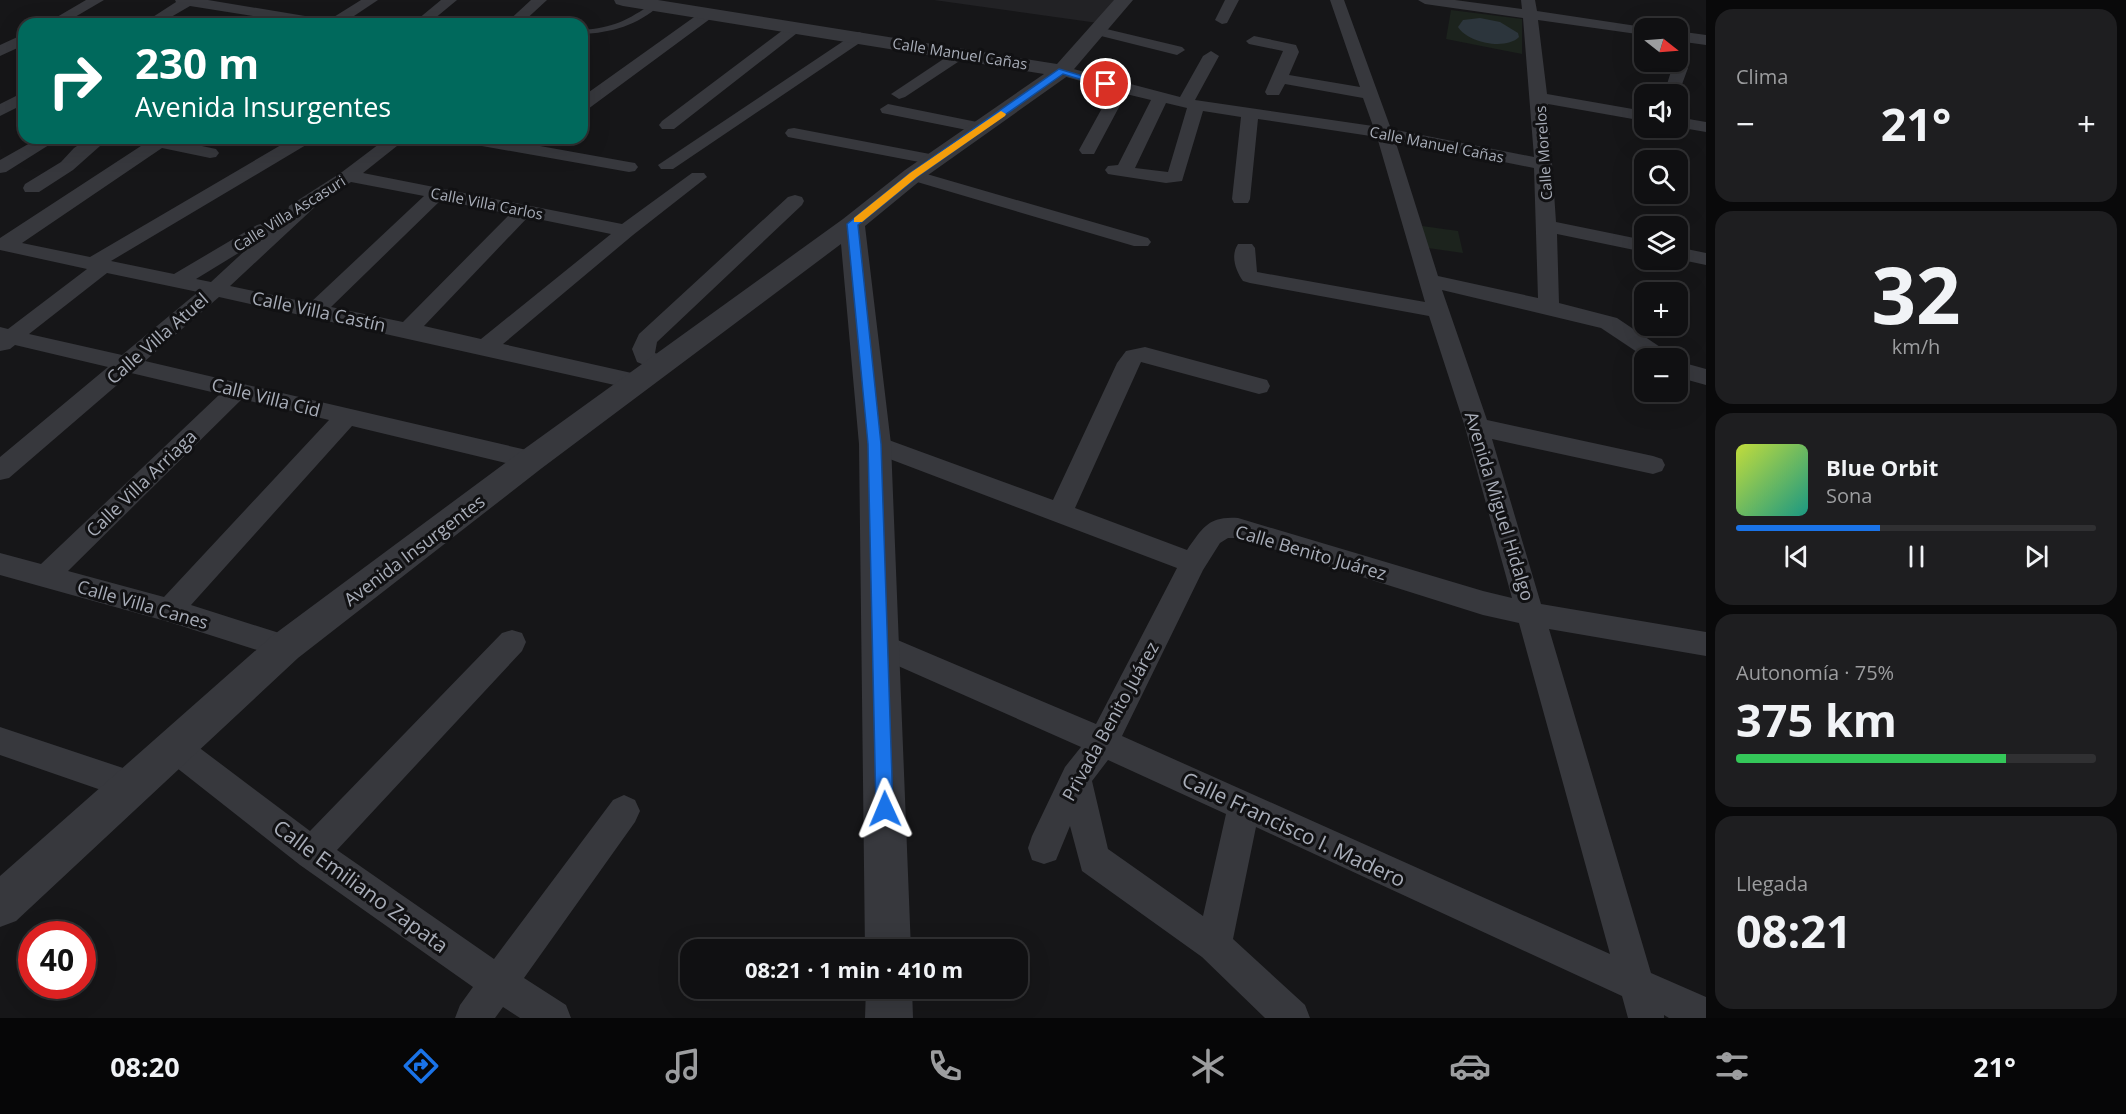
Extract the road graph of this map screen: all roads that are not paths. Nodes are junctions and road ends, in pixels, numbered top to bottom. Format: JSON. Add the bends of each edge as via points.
{"nodes":[{"id":1,"x":97,"y":0,"type":"edge"},
{"id":2,"x":186,"y":0,"type":"edge"},
{"id":3,"x":371,"y":0,"type":"edge"},
{"id":4,"x":450,"y":0,"type":"edge"},
{"id":5,"x":540,"y":0,"type":"edge"},
{"id":6,"x":623,"y":0,"type":"edge"},
{"id":7,"x":1124,"y":0,"type":"edge"},
{"id":8,"x":1232,"y":0,"type":"edge"},
{"id":9,"x":1337,"y":0,"type":"edge"},
{"id":10,"x":1425,"y":0,"type":"edge"},
{"id":11,"x":656,"y":5,"type":"junction"},
{"id":12,"x":1530,"y":8,"type":"edge"},
{"id":13,"x":709,"y":13,"type":"junction"},
{"id":14,"x":63,"y":18,"type":"edge"},
{"id":15,"x":158,"y":18,"type":"edge"},
{"id":16,"x":295,"y":18,"type":"edge"},
{"id":17,"x":341,"y":18,"type":"edge"},
{"id":18,"x":427,"y":18,"type":"edge"},
{"id":19,"x":519,"y":18,"type":"edge"},
{"id":20,"x":1222,"y":20,"type":"dead end"},
{"id":21,"x":796,"y":27,"type":"junction"},
{"id":22,"x":1634,"y":29,"type":"edge"},
{"id":23,"x":1098,"y":31,"type":"junction"},
{"id":24,"x":588,"y":32,"type":"edge"},
{"id":25,"x":859,"y":37,"type":"junction"},
{"id":26,"x":1688,"y":38,"type":"edge"},
{"id":27,"x":1706,"y":40,"type":"edge"},
{"id":28,"x":1254,"y":41,"type":"dead end"},
{"id":29,"x":18,"y":43,"type":"edge"},
{"id":30,"x":1177,"y":50,"type":"dead end"},
{"id":31,"x":962,"y":53,"type":"junction"},
{"id":32,"x":0,"y":54,"type":"edge"},
{"id":33,"x":1211,"y":56,"type":"dead end"},
{"id":34,"x":16,"y":59,"type":"dead end"},
{"id":35,"x":1062,"y":71,"type":"junction"},
{"id":36,"x":1121,"y":88,"type":"junction"},
{"id":37,"x":899,"y":94,"type":"dead end"},
{"id":38,"x":1370,"y":94,"type":"junction"},
{"id":39,"x":1160,"y":98,"type":"junction"},
{"id":40,"x":1539,"y":98,"type":"junction"},
{"id":41,"x":18,"y":100,"type":"edge"},
{"id":42,"x":588,"y":101,"type":"edge"},
{"id":43,"x":1191,"y":104,"type":"junction"},
{"id":44,"x":888,"y":109,"type":"dead end"},
{"id":45,"x":0,"y":111,"type":"edge"},
{"id":46,"x":1250,"y":114,"type":"junction"},
{"id":47,"x":1634,"y":114,"type":"edge"},
{"id":48,"x":18,"y":115,"type":"edge"},
{"id":49,"x":1688,"y":124,"type":"edge"},
{"id":50,"x":668,"y":125,"type":"dead end"},
{"id":51,"x":1706,"y":127,"type":"edge"},
{"id":52,"x":982,"y":128,"type":"junction"},
{"id":53,"x":795,"y":133,"type":"dead end"},
{"id":54,"x":1384,"y":133,"type":"junction"},
{"id":55,"x":41,"y":144,"type":"edge"},
{"id":56,"x":91,"y":144,"type":"edge"},
{"id":57,"x":143,"y":144,"type":"edge"},
{"id":58,"x":168,"y":144,"type":"edge"},
{"id":59,"x":295,"y":144,"type":"edge"},
{"id":60,"x":390,"y":144,"type":"edge"},
{"id":61,"x":499,"y":144,"type":"edge"},
{"id":62,"x":1088,"y":150,"type":"dead end"},
{"id":63,"x":210,"y":153,"type":"dead end"},
{"id":64,"x":1543,"y":164,"type":"junction"},
{"id":65,"x":667,"y":165,"type":"dead end"},
{"id":66,"x":629,"y":167,"type":"dead end"},
{"id":67,"x":0,"y":168,"type":"edge"},
{"id":68,"x":924,"y":168,"type":"junction"},
{"id":69,"x":348,"y":176,"type":"junction"},
{"id":70,"x":698,"y":177,"type":"dead end"},
{"id":71,"x":32,"y":188,"type":"dead end"},
{"id":72,"x":437,"y":194,"type":"junction"},
{"id":73,"x":1241,"y":199,"type":"dead end"},
{"id":74,"x":310,"y":201,"type":"junction"},
{"id":75,"x":795,"y":201,"type":"dead end"},
{"id":76,"x":524,"y":210,"type":"junction"},
{"id":77,"x":852,"y":224,"type":"junction"},
{"id":78,"x":1547,"y":226,"type":"junction"},
{"id":79,"x":626,"y":231,"type":"junction"},
{"id":80,"x":1141,"y":242,"type":"dead end"},
{"id":81,"x":1634,"y":244,"type":"edge"},
{"id":82,"x":3,"y":245,"type":"edge"},
{"id":83,"x":1245,"y":248,"type":"dead end"},
{"id":84,"x":1688,"y":255,"type":"edge"},
{"id":85,"x":1706,"y":259,"type":"edge"},
{"id":86,"x":98,"y":265,"type":"junction"},
{"id":87,"x":1430,"y":281,"type":"junction"},
{"id":88,"x":176,"y":282,"type":"junction"},
{"id":89,"x":214,"y":290,"type":"junction"},
{"id":90,"x":1549,"y":307,"type":"junction"},
{"id":91,"x":314,"y":311,"type":"junction"},
{"id":92,"x":1438,"y":311,"type":"junction"},
{"id":93,"x":408,"y":330,"type":"junction"},
{"id":94,"x":4,"y":339,"type":"edge"},
{"id":95,"x":485,"y":348,"type":"junction"},
{"id":96,"x":1646,"y":348,"type":"edge"},
{"id":97,"x":126,"y":365,"type":"junction"},
{"id":98,"x":1688,"y":372,"type":"edge"},
{"id":99,"x":649,"y":373,"type":"junction"},
{"id":100,"x":1706,"y":377,"type":"edge"},
{"id":101,"x":1259,"y":386,"type":"dead end"},
{"id":102,"x":238,"y":390,"type":"junction"},
{"id":103,"x":346,"y":417,"type":"junction"},
{"id":104,"x":1477,"y":427,"type":"junction"},
{"id":105,"x":875,"y":444,"type":"junction"},
{"id":106,"x":531,"y":460,"type":"junction"},
{"id":107,"x":1653,"y":465,"type":"dead end"},
{"id":108,"x":0,"y":471,"type":"edge"},
{"id":109,"x":1060,"y":513,"type":"junction"},
{"id":110,"x":1193,"y":563,"type":"junction"},
{"id":111,"x":0,"y":564,"type":"edge"},
{"id":112,"x":45,"y":577,"type":"junction"},
{"id":113,"x":169,"y":610,"type":"junction"},
{"id":114,"x":1532,"y":614,"type":"junction"},
{"id":115,"x":512,"y":642,"type":"dead end"},
{"id":116,"x":1706,"y":644,"type":"edge"},
{"id":117,"x":881,"y":645,"type":"junction"},
{"id":118,"x":285,"y":647,"type":"junction"},
{"id":119,"x":0,"y":741,"type":"edge"},
{"id":120,"x":1103,"y":742,"type":"junction"},
{"id":121,"x":174,"y":747,"type":"junction"},
{"id":122,"x":1076,"y":778,"type":"junction"},
{"id":123,"x":130,"y":785,"type":"junction"},
{"id":124,"x":1244,"y":806,"type":"junction"},
{"id":125,"x":624,"y":811,"type":"dead end"},
{"id":126,"x":1044,"y":848,"type":"dead end"},
{"id":127,"x":312,"y":854,"type":"junction"},
{"id":128,"x":0,"y":905,"type":"edge"},
{"id":129,"x":888,"y":939,"type":"edge"},
{"id":130,"x":1214,"y":945,"type":"junction"},
{"id":131,"x":498,"y":983,"type":"junction"},
{"id":132,"x":1636,"y":985,"type":"junction"},
{"id":133,"x":889,"y":999,"type":"edge"},
{"id":134,"x":1706,"y":1016,"type":"edge"},
{"id":135,"x":473,"y":1018,"type":"edge"},
{"id":136,"x":553,"y":1018,"type":"edge"},
{"id":137,"x":889,"y":1018,"type":"edge"},
{"id":138,"x":1292,"y":1018,"type":"edge"},
{"id":139,"x":1646,"y":1018,"type":"edge"}],
"edges":[{"from":1,"to":14,"type":"street"},
{"from":2,"to":15,"type":"street"},
{"from":2,"to":16,"type":"street"},
{"from":3,"to":17,"type":"street"},
{"from":4,"to":18,"type":"street"},
{"from":5,"to":19,"type":"street"},
{"from":6,"to":11,"type":"street","name":"Calle Manuel Cañas"},
{"from":7,"to":23,"type":"street","name":"Avenida Insurgentes"},
{"from":8,"to":20,"type":"street"},
{"from":9,"to":38,"type":"street","name":"Avenida Miguel Hidalgo"},
{"from":10,"to":12,"type":"street"},
{"from":11,"to":13,"type":"street","name":"Calle Manuel Cañas"},
{"from":11,"to":24,"type":"lane","via":[[620,28]]},
{"from":12,"to":22,"type":"street"},
{"from":12,"to":40,"type":"street","name":"Calle Morelos"},
{"from":13,"to":21,"type":"street","name":"Calle Manuel Cañas"},
{"from":13,"to":42,"type":"street"},
{"from":21,"to":25,"type":"street","name":"Calle Manuel Cañas"},
{"from":21,"to":50,"type":"street"},
{"from":23,"to":30,"type":"street"},
{"from":23,"to":35,"type":"street","name":"Avenida Insurgentes"},
{"from":25,"to":31,"type":"street","name":"Calle Manuel Cañas"},
{"from":25,"to":65,"type":"street"},
{"from":26,"to":27,"type":"street"},
{"from":28,"to":38,"type":"street","via":[[1290,48],[1276,85]]},
{"from":29,"to":32,"type":"street"},
{"from":31,"to":35,"type":"street","name":"Calle Manuel Cañas"},
{"from":31,"to":37,"type":"street"},
{"from":32,"to":34,"type":"street"},
{"from":33,"to":43,"type":"street"},
{"from":35,"to":36,"type":"street","name":"Calle Manuel Cañas"},
{"from":35,"to":52,"type":"street","name":"Avenida Insurgentes"},
{"from":36,"to":39,"type":"street","name":"Calle Manuel Cañas"},
{"from":36,"to":62,"type":"street"},
{"from":38,"to":54,"type":"street","name":"Avenida Miguel Hidalgo"},
{"from":39,"to":43,"type":"street","name":"Calle Manuel Cañas"},
{"from":39,"to":43,"type":"street","via":[[1119,171],[1176,177]]},
{"from":40,"to":47,"type":"street"},
{"from":40,"to":64,"type":"street","name":"Calle Morelos"},
{"from":41,"to":45,"type":"street"},
{"from":43,"to":46,"type":"street","name":"Calle Manuel Cañas"},
{"from":44,"to":52,"type":"street"},
{"from":45,"to":48,"type":"street"},
{"from":46,"to":54,"type":"street","name":"Calle Manuel Cañas"},
{"from":46,"to":73,"type":"street"},
{"from":49,"to":51,"type":"street"},
{"from":52,"to":68,"type":"street","name":"Avenida Insurgentes"},
{"from":53,"to":68,"type":"street"},
{"from":54,"to":64,"type":"street","name":"Calle Manuel Cañas"},
{"from":54,"to":87,"type":"street","name":"Avenida Miguel Hidalgo"},
{"from":55,"to":67,"type":"street"},
{"from":56,"to":71,"type":"street","via":[[67,166]]},
{"from":57,"to":82,"type":"street"},
{"from":58,"to":63,"type":"street"},
{"from":59,"to":86,"type":"street"},
{"from":60,"to":69,"type":"street","name":"Calle Villa Ascasuri"},
{"from":61,"to":66,"type":"street"},
{"from":64,"to":78,"type":"street","name":"Calle Morelos"},
{"from":68,"to":77,"type":"street","name":"Avenida Insurgentes"},
{"from":68,"to":80,"type":"street"},
{"from":69,"to":72,"type":"street","name":"Calle Villa Carlos"},
{"from":69,"to":74,"type":"street","name":"Calle Villa Ascasuri"},
{"from":70,"to":79,"type":"street"},
{"from":72,"to":76,"type":"street","name":"Calle Villa Carlos"},
{"from":72,"to":91,"type":"street"},
{"from":74,"to":88,"type":"street","name":"Calle Villa Ascasuri"},
{"from":74,"to":89,"type":"street","name":"Calle Villa Atuel"},
{"from":75,"to":99,"type":"street","via":[[647,339],[643,349]]},
{"from":76,"to":79,"type":"street","name":"Calle Villa Carlos"},
{"from":76,"to":93,"type":"street"},
{"from":77,"to":99,"type":"street","name":"Avenida Insurgentes"},
{"from":77,"to":105,"type":"street"},
{"from":78,"to":81,"type":"street"},
{"from":78,"to":90,"type":"street","name":"Calle Morelos"},
{"from":79,"to":95,"type":"street"},
{"from":82,"to":86,"type":"street","name":"Calle Villa Castín"},
{"from":83,"to":92,"type":"street","via":[[1245,269],[1250,277]]},
{"from":84,"to":85,"type":"street"},
{"from":86,"to":88,"type":"street","name":"Calle Villa Castín"},
{"from":86,"to":94,"type":"street"},
{"from":87,"to":90,"type":"street"},
{"from":87,"to":92,"type":"street","name":"Avenida Miguel Hidalgo"},
{"from":88,"to":89,"type":"street","name":"Calle Villa Castín"},
{"from":89,"to":91,"type":"street","name":"Calle Villa Castín"},
{"from":89,"to":97,"type":"street","name":"Calle Villa Atuel"},
{"from":90,"to":96,"type":"street","via":[[1609,323]]},
{"from":91,"to":93,"type":"street","name":"Calle Villa Castín"},
{"from":92,"to":104,"type":"street","name":"Avenida Miguel Hidalgo"},
{"from":93,"to":95,"type":"street","name":"Calle Villa Castín"},
{"from":94,"to":97,"type":"street","name":"Calle Villa Cid"},
{"from":95,"to":99,"type":"street","name":"Calle Villa Castín"},
{"from":97,"to":102,"type":"street","name":"Calle Villa Cid"},
{"from":97,"to":108,"type":"street","name":"Calle Villa Atuel"},
{"from":98,"to":100,"type":"street"},
{"from":99,"to":106,"type":"street","name":"Avenida Insurgentes"},
{"from":101,"to":109,"type":"street","via":[[1145,354],[1134,356]]},
{"from":102,"to":103,"type":"street","name":"Calle Villa Cid"},
{"from":102,"to":112,"type":"street","name":"Calle Villa Arriaga"},
{"from":103,"to":106,"type":"street","name":"Calle Villa Cid"},
{"from":103,"to":113,"type":"street"},
{"from":104,"to":107,"type":"street"},
{"from":104,"to":114,"type":"street","name":"Avenida Miguel Hidalgo"},
{"from":105,"to":109,"type":"street"},
{"from":105,"to":117,"type":"street"},
{"from":106,"to":118,"type":"street","name":"Avenida Insurgentes"},
{"from":109,"to":110,"type":"street"},
{"from":110,"to":114,"type":"street","name":"Calle Benito Juárez","via":[[1223,527],[1238,528],[1483,603]]},
{"from":110,"to":120,"type":"street","name":"Privada Benito Juárez"},
{"from":111,"to":112,"type":"street","name":"Calle Villa Canes"},
{"from":112,"to":113,"type":"street","name":"Calle Villa Canes"},
{"from":113,"to":118,"type":"street","name":"Calle Villa Canes"},
{"from":114,"to":116,"type":"street","name":"Calle Benito Juárez"},
{"from":114,"to":132,"type":"street","name":"Avenida Miguel Hidalgo"},
{"from":115,"to":127,"type":"street"},
{"from":117,"to":120,"type":"street","name":"Calle Francisco I. Madero"},
{"from":117,"to":129,"type":"street"},
{"from":118,"to":121,"type":"street","name":"Avenida Insurgentes"},
{"from":119,"to":123,"type":"street"},
{"from":120,"to":122,"type":"street","name":"Privada Benito Juárez"},
{"from":120,"to":124,"type":"street","name":"Calle Francisco I. Madero"},
{"from":121,"to":123,"type":"street","name":"Avenida Insurgentes"},
{"from":121,"to":127,"type":"street","name":"Calle Emiliano Zapata"},
{"from":122,"to":126,"type":"street","name":"Privada Benito Juárez"},
{"from":122,"to":130,"type":"street","via":[[1094,859]]},
{"from":123,"to":128,"type":"street","name":"Avenida Insurgentes"},
{"from":124,"to":130,"type":"street"},
{"from":124,"to":132,"type":"street","name":"Calle Francisco I. Madero"},
{"from":125,"to":131,"type":"street"},
{"from":127,"to":131,"type":"street","name":"Calle Emiliano Zapata"},
{"from":130,"to":138,"type":"street"},
{"from":131,"to":135,"type":"street"},
{"from":131,"to":136,"type":"street","name":"Calle Emiliano Zapata"},
{"from":132,"to":134,"type":"street","name":"Calle Francisco I. Madero"},
{"from":132,"to":139,"type":"street","name":"Avenida Miguel Hidalgo"},
{"from":133,"to":137,"type":"street"}]}
